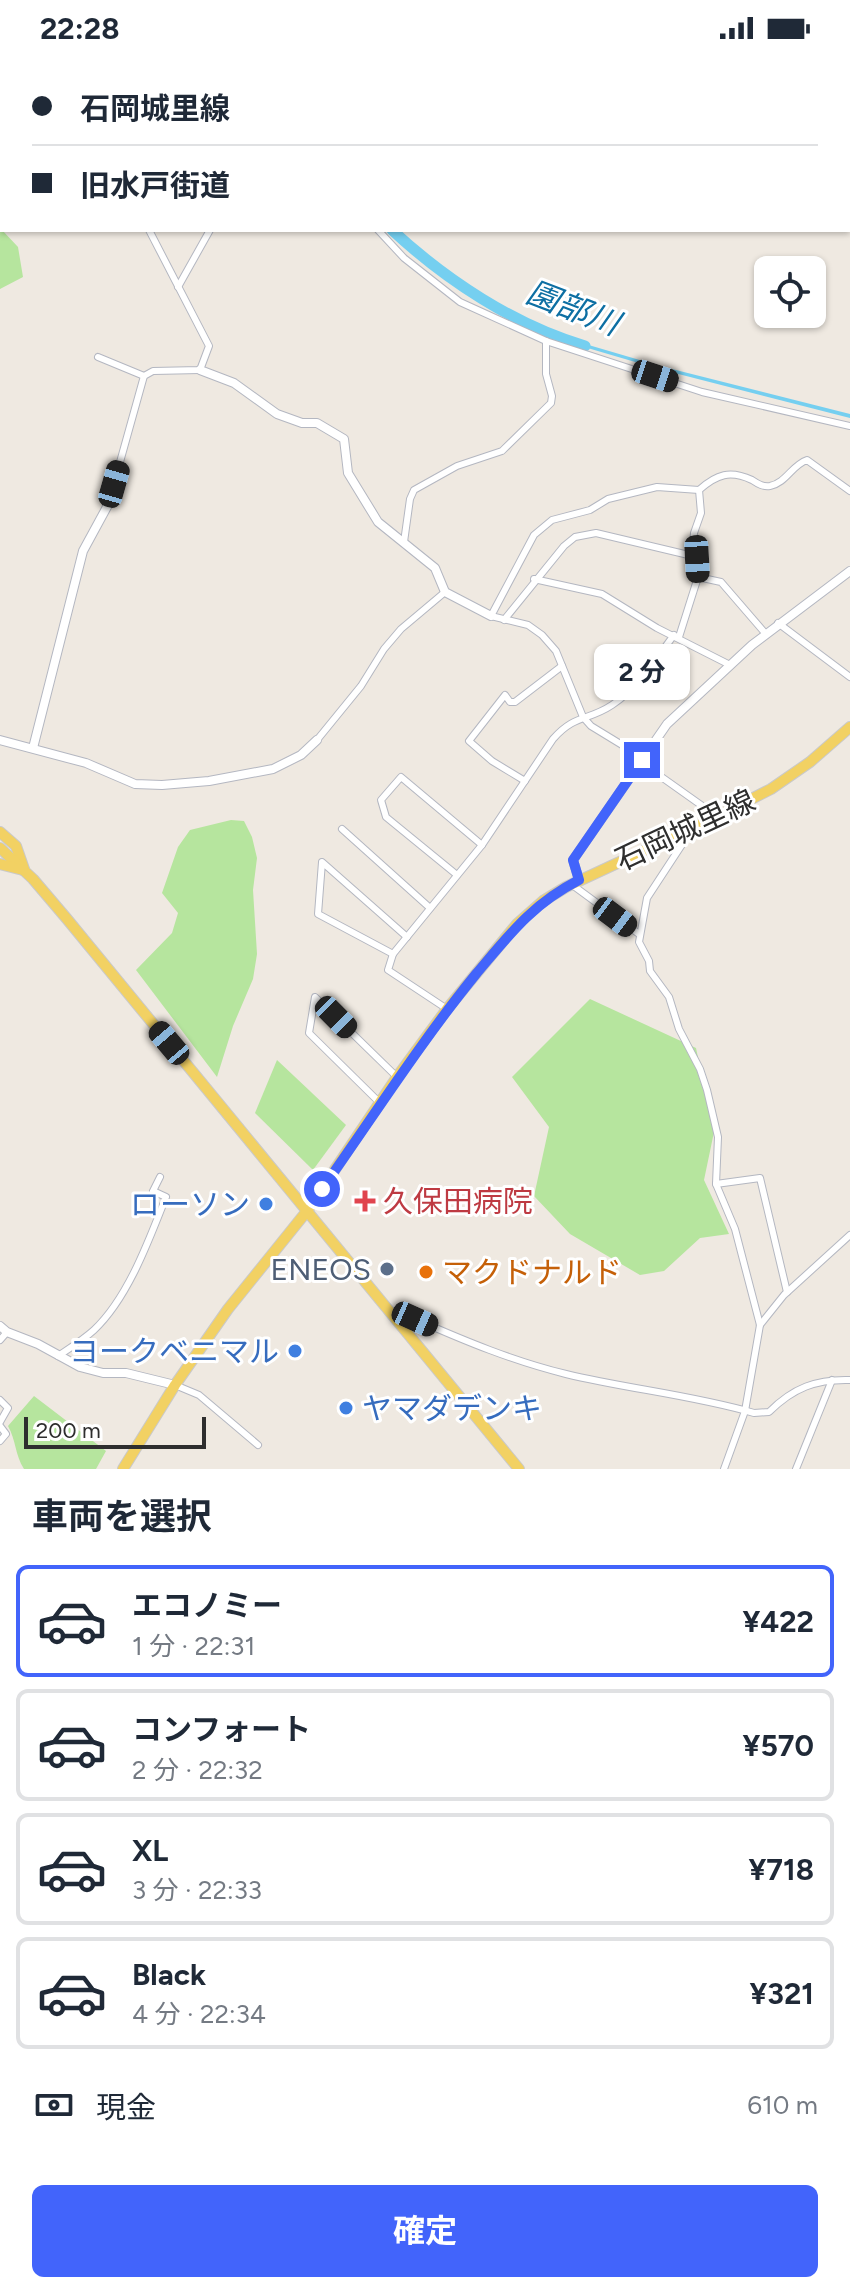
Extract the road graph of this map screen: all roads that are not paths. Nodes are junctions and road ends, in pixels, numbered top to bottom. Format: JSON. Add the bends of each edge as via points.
{"nodes":[{"id":1,"x":150,"y":232,"type":"edge"},
{"id":2,"x":209,"y":232,"type":"edge"},
{"id":3,"x":380,"y":232,"type":"edge"},
{"id":4,"x":178,"y":287,"type":"junction"},
{"id":5,"x":546,"y":341,"type":"junction"},
{"id":6,"x":98,"y":357,"type":"dead end"},
{"id":7,"x":200,"y":370,"type":"junction"},
{"id":8,"x":144,"y":376,"type":"junction"},
{"id":9,"x":850,"y":426,"type":"edge"},
{"id":10,"x":699,"y":490,"type":"junction"},
{"id":11,"x":850,"y":491,"type":"edge"},
{"id":12,"x":108,"y":505,"type":"joint"},
{"id":13,"x":404,"y":542,"type":"junction"},
{"id":14,"x":697,"y":557,"type":"junction"},
{"id":15,"x":850,"y":571,"type":"edge"},
{"id":16,"x":698,"y":577,"type":"junction"},
{"id":17,"x":534,"y":579,"type":"junction"},
{"id":18,"x":445,"y":592,"type":"junction"},
{"id":19,"x":491,"y":616,"type":"junction"},
{"id":20,"x":504,"y":620,"type":"junction"},
{"id":21,"x":778,"y":623,"type":"junction"},
{"id":22,"x":765,"y":633,"type":"junction"},
{"id":23,"x":676,"y":636,"type":"junction"},
{"id":24,"x":730,"y":665,"type":"junction"},
{"id":25,"x":562,"y":666,"type":"junction"},
{"id":26,"x":850,"y":677,"type":"edge"},
{"id":27,"x":583,"y":717,"type":"junction"},
{"id":28,"x":850,"y":727,"type":"edge"},
{"id":29,"x":0,"y":740,"type":"edge"},
{"id":30,"x":317,"y":740,"type":"joint"},
{"id":31,"x":33,"y":748,"type":"junction"},
{"id":32,"x":642,"y":760,"type":"junction"},
{"id":33,"x":525,"y":781,"type":"junction"},
{"id":34,"x":712,"y":819,"type":"junction"},
{"id":35,"x":342,"y":829,"type":"dead end"},
{"id":36,"x":0,"y":832,"type":"edge"},
{"id":37,"x":684,"y":832,"type":"junction"},
{"id":38,"x":482,"y":845,"type":"junction"},
{"id":39,"x":0,"y":848,"type":"edge"},
{"id":40,"x":0,"y":864,"type":"edge"},
{"id":41,"x":25,"y":871,"type":"junction"},
{"id":42,"x":457,"y":875,"type":"junction"},
{"id":43,"x":575,"y":882,"type":"junction"},
{"id":44,"x":430,"y":908,"type":"junction"},
{"id":45,"x":639,"y":934,"type":"junction"},
{"id":46,"x":407,"y":937,"type":"junction"},
{"id":47,"x":393,"y":954,"type":"junction"},
{"id":48,"x":447,"y":1009,"type":"junction"},
{"id":49,"x":397,"y":1077,"type":"junction"},
{"id":50,"x":380,"y":1103,"type":"junction"},
{"id":51,"x":160,"y":1177,"type":"dead end"},
{"id":52,"x":716,"y":1184,"type":"junction"},
{"id":53,"x":307,"y":1211,"type":"junction"},
{"id":54,"x":850,"y":1235,"type":"edge"},
{"id":55,"x":787,"y":1292,"type":"junction"},
{"id":56,"x":760,"y":1325,"type":"junction"},
{"id":57,"x":402,"y":1327,"type":"junction"},
{"id":58,"x":3,"y":1329,"type":"edge"},
{"id":59,"x":0,"y":1340,"type":"edge"},
{"id":60,"x":58,"y":1356,"type":"junction"},
{"id":61,"x":832,"y":1380,"type":"junction"},
{"id":62,"x":850,"y":1380,"type":"edge"},
{"id":63,"x":175,"y":1385,"type":"junction"},
{"id":64,"x":0,"y":1400,"type":"edge"},
{"id":65,"x":745,"y":1411,"type":"junction"},
{"id":66,"x":0,"y":1424,"type":"edge"},
{"id":67,"x":0,"y":1441,"type":"edge"},
{"id":68,"x":258,"y":1445,"type":"dead end"},
{"id":69,"x":123,"y":1469,"type":"edge"},
{"id":70,"x":519,"y":1469,"type":"edge"},
{"id":71,"x":724,"y":1469,"type":"edge"},
{"id":72,"x":796,"y":1469,"type":"edge"}],
"edges":[{"from":1,"to":4,"type":"street"},
{"from":2,"to":4,"type":"street"},
{"from":3,"to":5,"type":"street","via":[[460,302]]},
{"from":4,"to":7,"type":"street","via":[[209,346]]},
{"from":5,"to":9,"type":"street","via":[[702,392]]},
{"from":5,"to":13,"type":"street","via":[[551,403],[502,451],[457,466],[414,490]]},
{"from":6,"to":8,"type":"street"},
{"from":7,"to":8,"type":"street","via":[[153,371]]},
{"from":7,"to":13,"type":"street","via":[[234,383],[277,414],[317,423],[344,439],[348,473],[378,522]]},
{"from":8,"to":12,"type":"street"},
{"from":10,"to":11,"type":"street","via":[[717,475],[737,474],[773,486],[807,460]]},
{"from":10,"to":14,"type":"street","via":[[701,513],[693,544]]},
{"from":10,"to":19,"type":"street","via":[[657,487],[552,520],[534,535]]},
{"from":12,"to":31,"type":"street","via":[[83,551]]},
{"from":13,"to":18,"type":"street","via":[[435,568]]},
{"from":14,"to":16,"type":"street"},
{"from":14,"to":17,"type":"street","via":[[596,533],[581,535]]},
{"from":15,"to":21,"type":"street"},
{"from":16,"to":22,"type":"street","via":[[721,582]]},
{"from":16,"to":23,"type":"street"},
{"from":17,"to":20,"type":"street"},
{"from":17,"to":23,"type":"street","via":[[602,594]]},
{"from":18,"to":19,"type":"street"},
{"from":18,"to":30,"type":"street","via":[[401,629]]},
{"from":19,"to":20,"type":"street"},
{"from":20,"to":25,"type":"street","via":[[528,625],[542,635]]},
{"from":21,"to":22,"type":"street"},
{"from":21,"to":26,"type":"street"},
{"from":22,"to":24,"type":"street"},
{"from":23,"to":24,"type":"street"},
{"from":23,"to":27,"type":"street","via":[[624,697]]},
{"from":24,"to":32,"type":"street","via":[[667,724]]},
{"from":25,"to":27,"type":"street"},
{"from":25,"to":33,"type":"street","via":[[515,702],[505,695],[469,741]]},
{"from":27,"to":32,"type":"street"},
{"from":27,"to":33,"type":"street","via":[[567,723]]},
{"from":28,"to":34,"type":"main road","name":"石岡城里線","via":[[785,780]]},
{"from":29,"to":31,"type":"street"},
{"from":30,"to":31,"type":"street","via":[[273,769],[162,785],[135,784]]},
{"from":32,"to":34,"type":"street"},
{"from":32,"to":43,"type":"street","via":[[573,860]]},
{"from":33,"to":38,"type":"street"},
{"from":34,"to":37,"type":"main road","name":"石岡城里線"},
{"from":35,"to":44,"type":"street"},
{"from":36,"to":41,"type":"main road","via":[[16,846]]},
{"from":37,"to":43,"type":"main road","name":"石岡城里線"},
{"from":37,"to":45,"type":"street","via":[[685,840],[647,898]]},
{"from":38,"to":42,"type":"street"},
{"from":38,"to":42,"type":"street","via":[[401,777],[381,800],[386,817]]},
{"from":39,"to":41,"type":"main road"},
{"from":40,"to":41,"type":"main road"},
{"from":41,"to":53,"type":"main road"},
{"from":42,"to":44,"type":"street"},
{"from":43,"to":45,"type":"street"},
{"from":43,"to":48,"type":"main road","name":"石岡城里線","via":[[517,924]]},
{"from":44,"to":46,"type":"street"},
{"from":45,"to":52,"type":"street","via":[[650,971],[669,997],[707,1090],[718,1137]]},
{"from":46,"to":47,"type":"street"},
{"from":46,"to":47,"type":"street","via":[[322,862],[318,914]]},
{"from":47,"to":48,"type":"street","via":[[388,970]]},
{"from":48,"to":49,"type":"main road","name":"石岡城里線"},
{"from":49,"to":50,"type":"main road","name":"石岡城里線"},
{"from":49,"to":50,"type":"street","via":[[315,997],[309,1033]]},
{"from":50,"to":53,"type":"main road","name":"石岡城里線"},
{"from":51,"to":60,"type":"street","via":[[153,1191],[166,1197],[154,1233],[124,1289],[94,1330]]},
{"from":52,"to":55,"type":"street","via":[[760,1178]]},
{"from":52,"to":56,"type":"street","via":[[735,1229]]},
{"from":53,"to":57,"type":"main road"},
{"from":53,"to":63,"type":"main road","name":"石岡城里線","via":[[245,1286]]},
{"from":54,"to":55,"type":"street"},
{"from":55,"to":56,"type":"street"},
{"from":56,"to":65,"type":"street"},
{"from":57,"to":65,"type":"street","via":[[415,1319],[497,1355]]},
{"from":57,"to":70,"type":"main road"},
{"from":58,"to":59,"type":"street"},
{"from":58,"to":60,"type":"street"},
{"from":60,"to":63,"type":"street","via":[[103,1373]]},
{"from":61,"to":62,"type":"street"},
{"from":61,"to":65,"type":"street","via":[[795,1390],[769,1412]]},
{"from":61,"to":72,"type":"street"},
{"from":63,"to":68,"type":"street","via":[[199,1395]]},
{"from":63,"to":69,"type":"main road","name":"石岡城里線"},
{"from":64,"to":66,"type":"street","via":[[8,1408]]},
{"from":65,"to":71,"type":"street"},
{"from":66,"to":67,"type":"street","via":[[6,1434]]}]}
